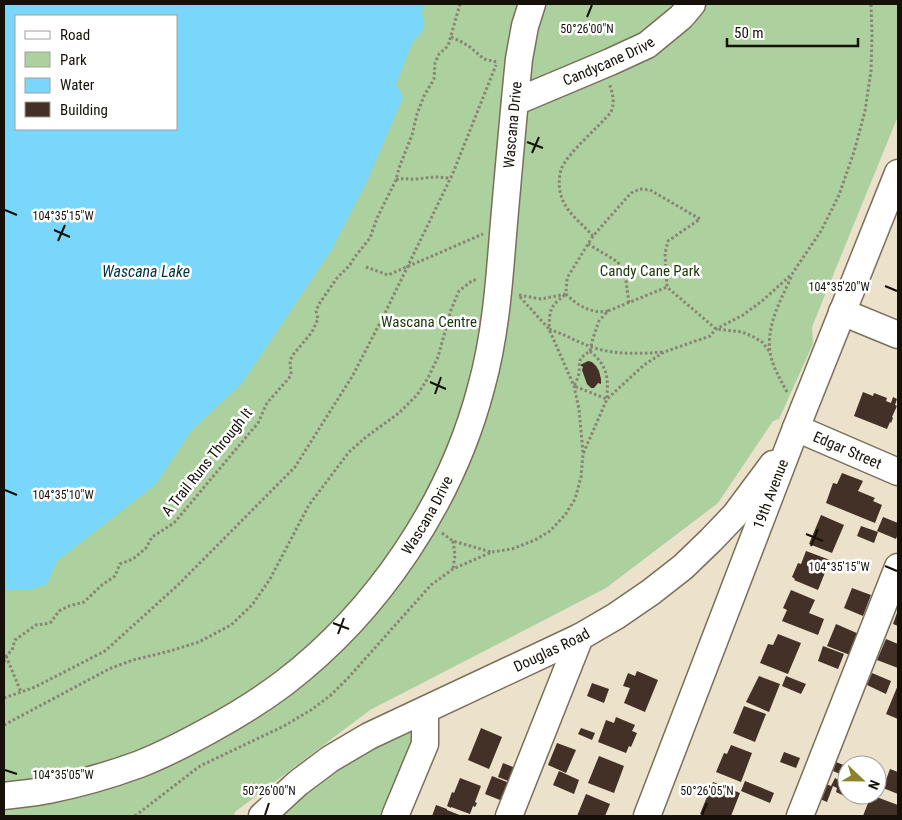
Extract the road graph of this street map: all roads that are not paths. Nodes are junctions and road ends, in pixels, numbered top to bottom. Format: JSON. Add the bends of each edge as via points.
{"nodes":[{"id":1,"x":532,"y":4,"type":"edge"},
{"id":2,"x":692,"y":4,"type":"edge"},
{"id":3,"x":515,"y":102,"type":"junction"},
{"id":4,"x":896,"y":184,"type":"edge"},
{"id":5,"x":842,"y":312,"type":"junction"},
{"id":6,"x":898,"y":335,"type":"edge"},
{"id":7,"x":796,"y":428,"type":"junction"},
{"id":8,"x":898,"y":472,"type":"edge"},
{"id":9,"x":898,"y":567,"type":"edge"},
{"id":10,"x":580,"y":637,"type":"junction"},
{"id":11,"x":424,"y":710,"type":"junction"},
{"id":12,"x":4,"y":796,"type":"edge"},
{"id":13,"x":805,"y":815,"type":"edge"},
{"id":14,"x":262,"y":816,"type":"edge"},
{"id":15,"x":395,"y":816,"type":"edge"},
{"id":16,"x":508,"y":816,"type":"edge"},
{"id":17,"x":647,"y":816,"type":"edge"}],
"edges":[{"from":1,"to":3,"type":"street","name":"Wascana Drive","via":[[519,60]]},
{"from":2,"to":3,"type":"street","name":"Candycane Drive","via":[[647,45]]},
{"from":3,"to":12,"type":"street","name":"Wascana Drive","via":[[499,286],[481,388],[449,478],[398,564],[362,611],[322,651],[242,712],[142,763],[48,790]]},
{"from":4,"to":5,"type":"street","name":"19th Avenue"},
{"from":5,"to":6,"type":"street"},
{"from":5,"to":7,"type":"street","name":"19th Avenue"},
{"from":7,"to":8,"type":"street","name":"Edgar Street"},
{"from":7,"to":10,"type":"street","name":"Douglas Road","via":[[771,468],[711,540],[651,592]]},
{"from":7,"to":17,"type":"street","name":"19th Avenue"},
{"from":9,"to":13,"type":"street"},
{"from":10,"to":11,"type":"street","name":"Douglas Road"},
{"from":10,"to":16,"type":"street"},
{"from":11,"to":14,"type":"street","name":"Douglas Road","via":[[330,759]]},
{"from":11,"to":15,"type":"street","via":[[425,744]]}]}
